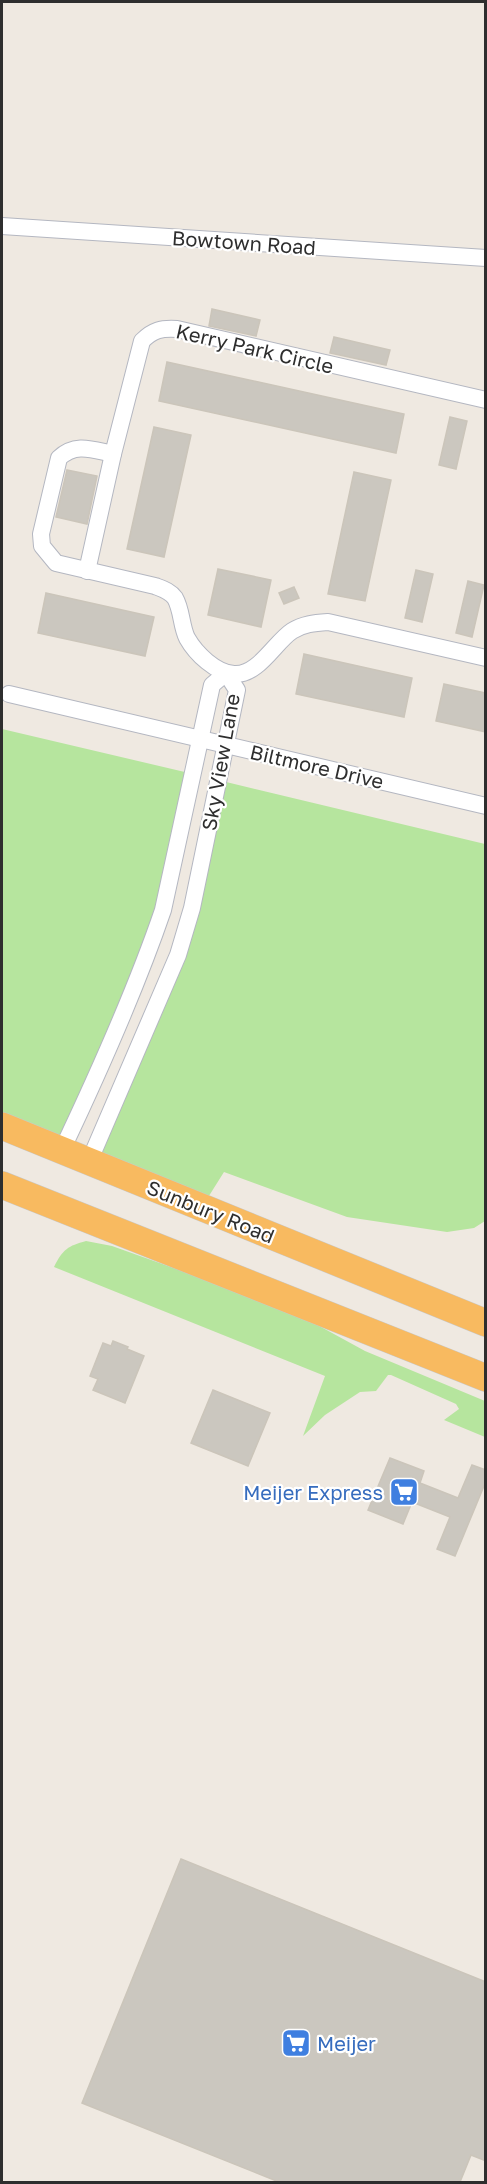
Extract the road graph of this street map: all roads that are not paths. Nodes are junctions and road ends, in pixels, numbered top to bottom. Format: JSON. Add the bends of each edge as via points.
{"nodes":[{"id":1,"x":2,"y":226,"type":"edge"},
{"id":2,"x":486,"y":258,"type":"edge"},
{"id":3,"x":486,"y":400,"type":"edge"},
{"id":4,"x":113,"y":454,"type":"junction"},
{"id":5,"x":87,"y":571,"type":"junction"},
{"id":6,"x":486,"y":658,"type":"edge"},
{"id":7,"x":226,"y":673,"type":"junction"},
{"id":8,"x":9,"y":694,"type":"dead end"},
{"id":9,"x":200,"y":739,"type":"junction"},
{"id":10,"x":225,"y":745,"type":"junction"},
{"id":11,"x":486,"y":806,"type":"edge"},
{"id":12,"x":2,"y":1126,"type":"edge"},
{"id":13,"x":62,"y":1150,"type":"junction"},
{"id":14,"x":89,"y":1162,"type":"junction"},
{"id":15,"x":2,"y":1185,"type":"edge"},
{"id":16,"x":486,"y":1323,"type":"edge"},
{"id":17,"x":486,"y":1378,"type":"edge"}],
"edges":[{"from":1,"to":2,"type":"street","name":"Bowtown Road"},
{"from":3,"to":4,"type":"street","name":"Kerry Park Circle","via":[[162,328],[142,341]]},
{"from":4,"to":5,"type":"street","name":"Kerry Park Circle"},
{"from":4,"to":5,"type":"street","via":[[79,447],[60,458],[41,534],[42,546],[56,563]]},
{"from":5,"to":7,"type":"street","via":[[168,592],[176,599],[187,638],[211,665]]},
{"from":6,"to":7,"type":"street","via":[[328,622],[307,623],[291,632],[256,666],[237,675]]},
{"from":7,"to":9,"type":"street","name":"Sky View Lane","via":[[212,685]]},
{"from":7,"to":10,"type":"street","name":"Sky View Lane","via":[[237,690]]},
{"from":8,"to":9,"type":"street","name":"Biltmore Drive"},
{"from":9,"to":10,"type":"street","name":"Biltmore Drive"},
{"from":9,"to":13,"type":"street","name":"Sky View Lane","via":[[154,936],[100,1070]]},
{"from":10,"to":11,"type":"street","name":"Biltmore Drive"},
{"from":10,"to":14,"type":"street","name":"Sky View Lane","via":[[192,908],[178,956]]},
{"from":12,"to":13,"type":"highway","name":"Sunbury Road"},
{"from":13,"to":14,"type":"highway","name":"Sunbury Road"},
{"from":14,"to":16,"type":"highway","name":"Sunbury Road"},
{"from":15,"to":17,"type":"highway"}]}
